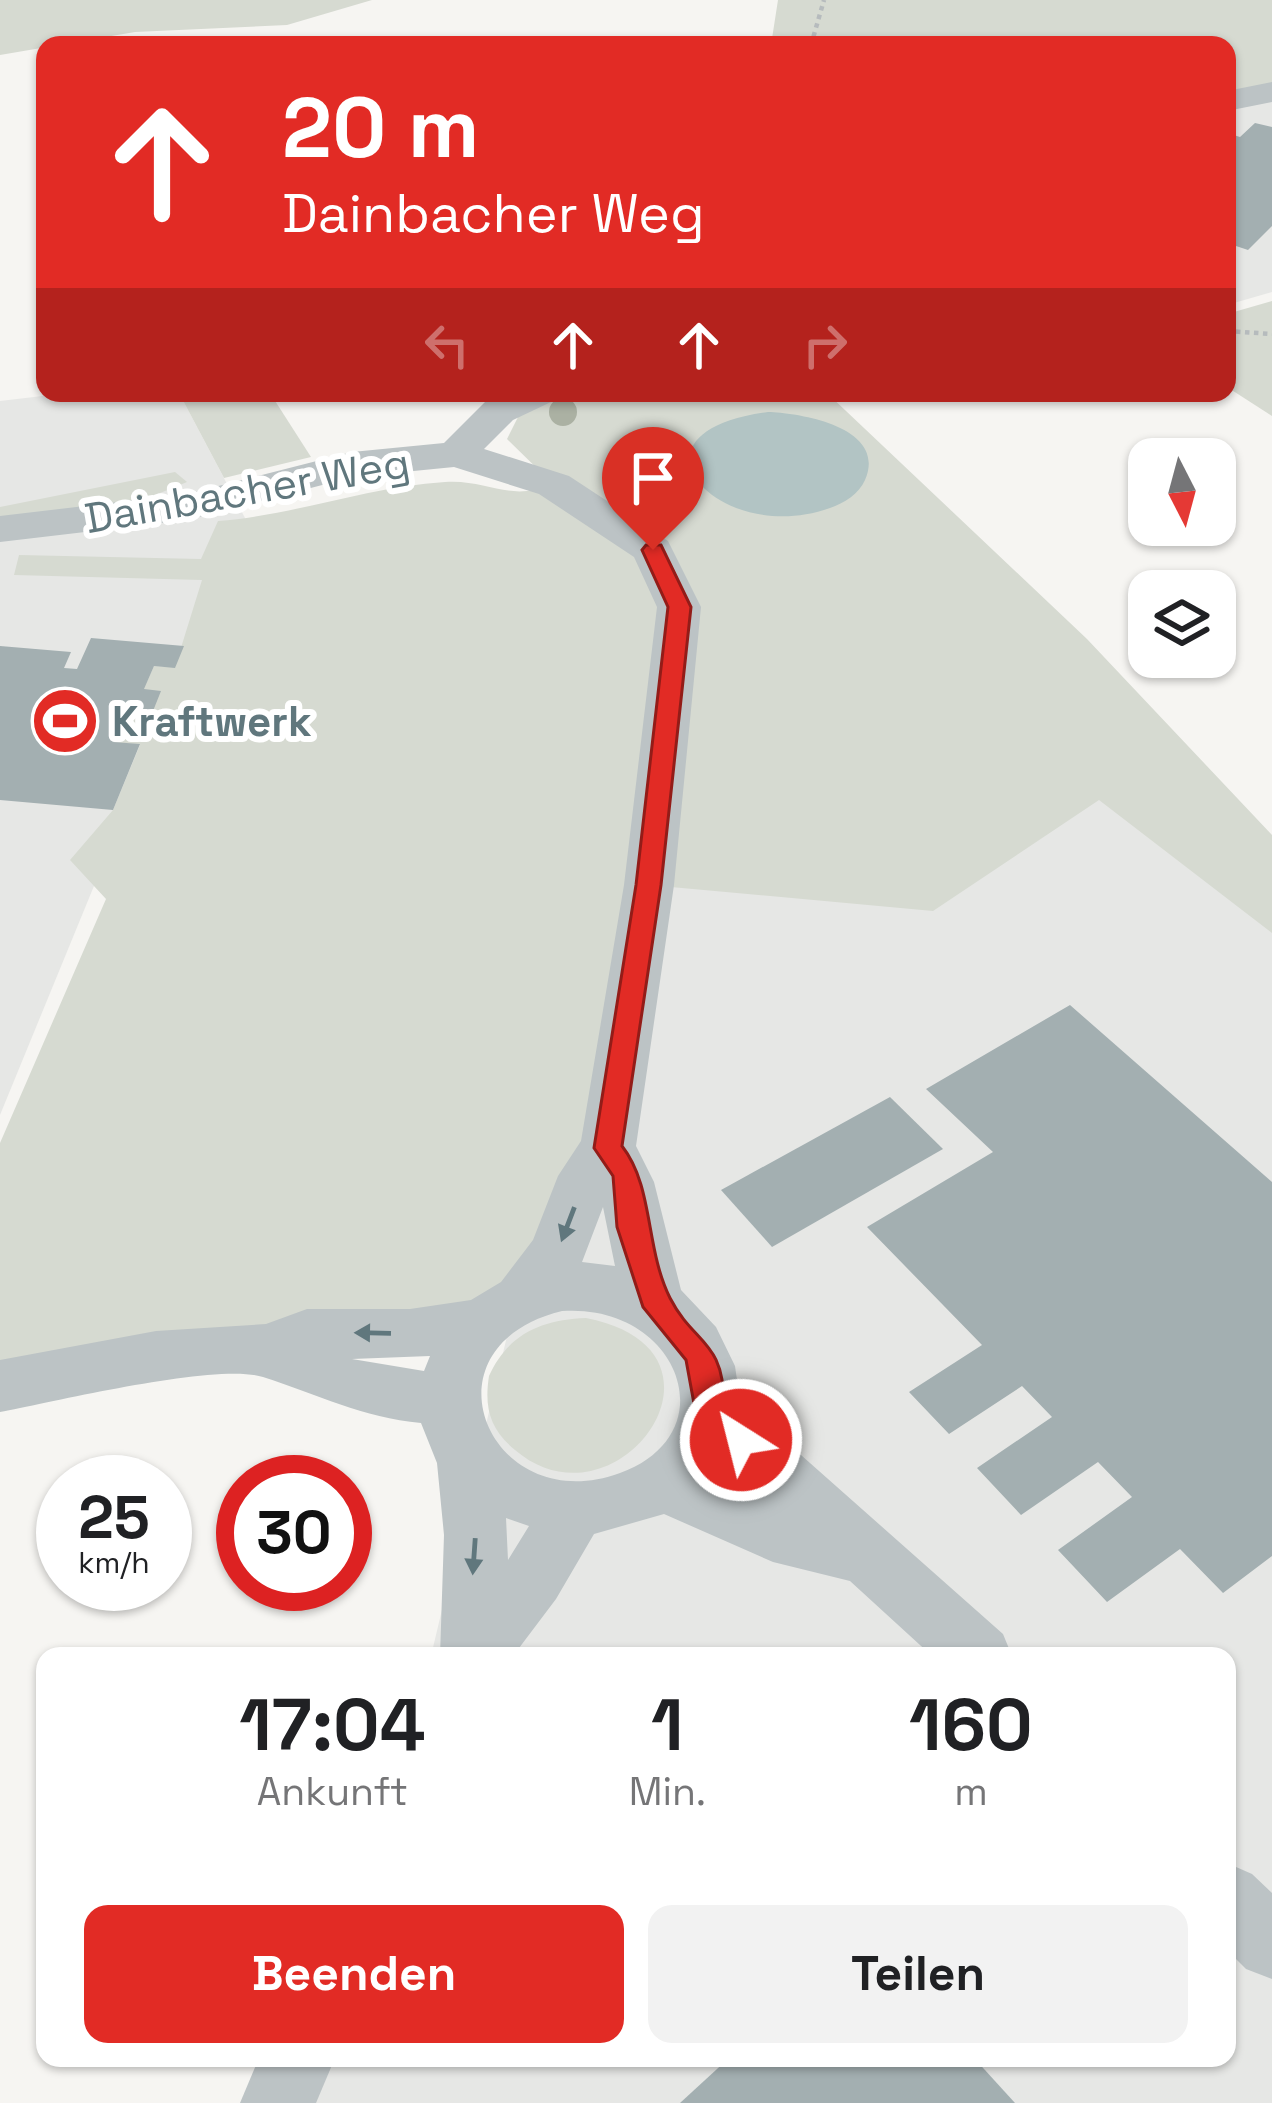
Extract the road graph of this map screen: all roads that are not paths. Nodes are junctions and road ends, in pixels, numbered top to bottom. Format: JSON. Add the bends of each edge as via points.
{"nodes":[{"id":1,"x":1272,"y":92,"type":"edge"},
{"id":2,"x":1236,"y":99,"type":"edge"},
{"id":3,"x":518,"y":402,"type":"edge"},
{"id":4,"x":456,"y":454,"type":"junction"},
{"id":5,"x":0,"y":529,"type":"edge"},
{"id":6,"x":608,"y":1148,"type":"junction"},
{"id":7,"x":658,"y":1307,"type":"junction"},
{"id":8,"x":502,"y":1310,"type":"junction"},
{"id":9,"x":268,"y":1349,"type":"junction"},
{"id":10,"x":0,"y":1386,"type":"edge"},
{"id":11,"x":447,"y":1397,"type":"junction"},
{"id":12,"x":708,"y":1411,"type":"junction"},
{"id":13,"x":468,"y":1460,"type":"junction"},
{"id":14,"x":661,"y":1482,"type":"junction"},
{"id":15,"x":574,"y":1509,"type":"junction"},
{"id":16,"x":872,"y":1558,"type":"junction"},
{"id":17,"x":474,"y":1647,"type":"edge"},
{"id":18,"x":480,"y":1647,"type":"edge"},
{"id":19,"x":969,"y":1647,"type":"edge"},
{"id":20,"x":1236,"y":1908,"type":"edge"},
{"id":21,"x":1272,"y":1943,"type":"edge"},
{"id":22,"x":294,"y":2067,"type":"edge"},
{"id":23,"x":278,"y":2103,"type":"edge"}],
"edges":[{"from":1,"to":2,"type":"street"},
{"from":3,"to":4,"type":"street"},
{"from":4,"to":5,"type":"street","name":"Dainbacher Weg","via":[[352,465],[187,507]]},
{"from":4,"to":6,"type":"street","name":"Dainbacher Weg","via":[[554,485],[653,550],[680,607]]},
{"from":6,"to":7,"type":"street","via":[[627,1174],[631,1227]]},
{"from":6,"to":8,"type":"street","name":"Dainbacher Weg","one_way":true,"via":[[586,1176],[558,1251]]},
{"from":7,"to":8,"type":"street","via":[[592,1286]]},
{"from":7,"to":12,"type":"street","via":[[699,1353]]},
{"from":8,"to":9,"type":"street","one_way":true,"via":[[410,1334],[307,1334]]},
{"from":8,"to":11,"type":"street","via":[[463,1346]]},
{"from":9,"to":10,"type":"street","via":[[156,1356]]},
{"from":9,"to":11,"type":"street","via":[[302,1371]]},
{"from":11,"to":13,"type":"street"},
{"from":12,"to":14,"type":"street","via":[[684,1462]]},
{"from":12,"to":16,"type":"street"},
{"from":13,"to":15,"type":"street","via":[[532,1503]]},
{"from":13,"to":17,"type":"street","one_way":true},
{"from":14,"to":15,"type":"street","via":[[605,1507]]},
{"from":14,"to":16,"type":"street","via":[[773,1533]]},
{"from":15,"to":18,"type":"street"},
{"from":16,"to":19,"type":"street"},
{"from":20,"to":21,"type":"street"},
{"from":22,"to":23,"type":"street"}]}
